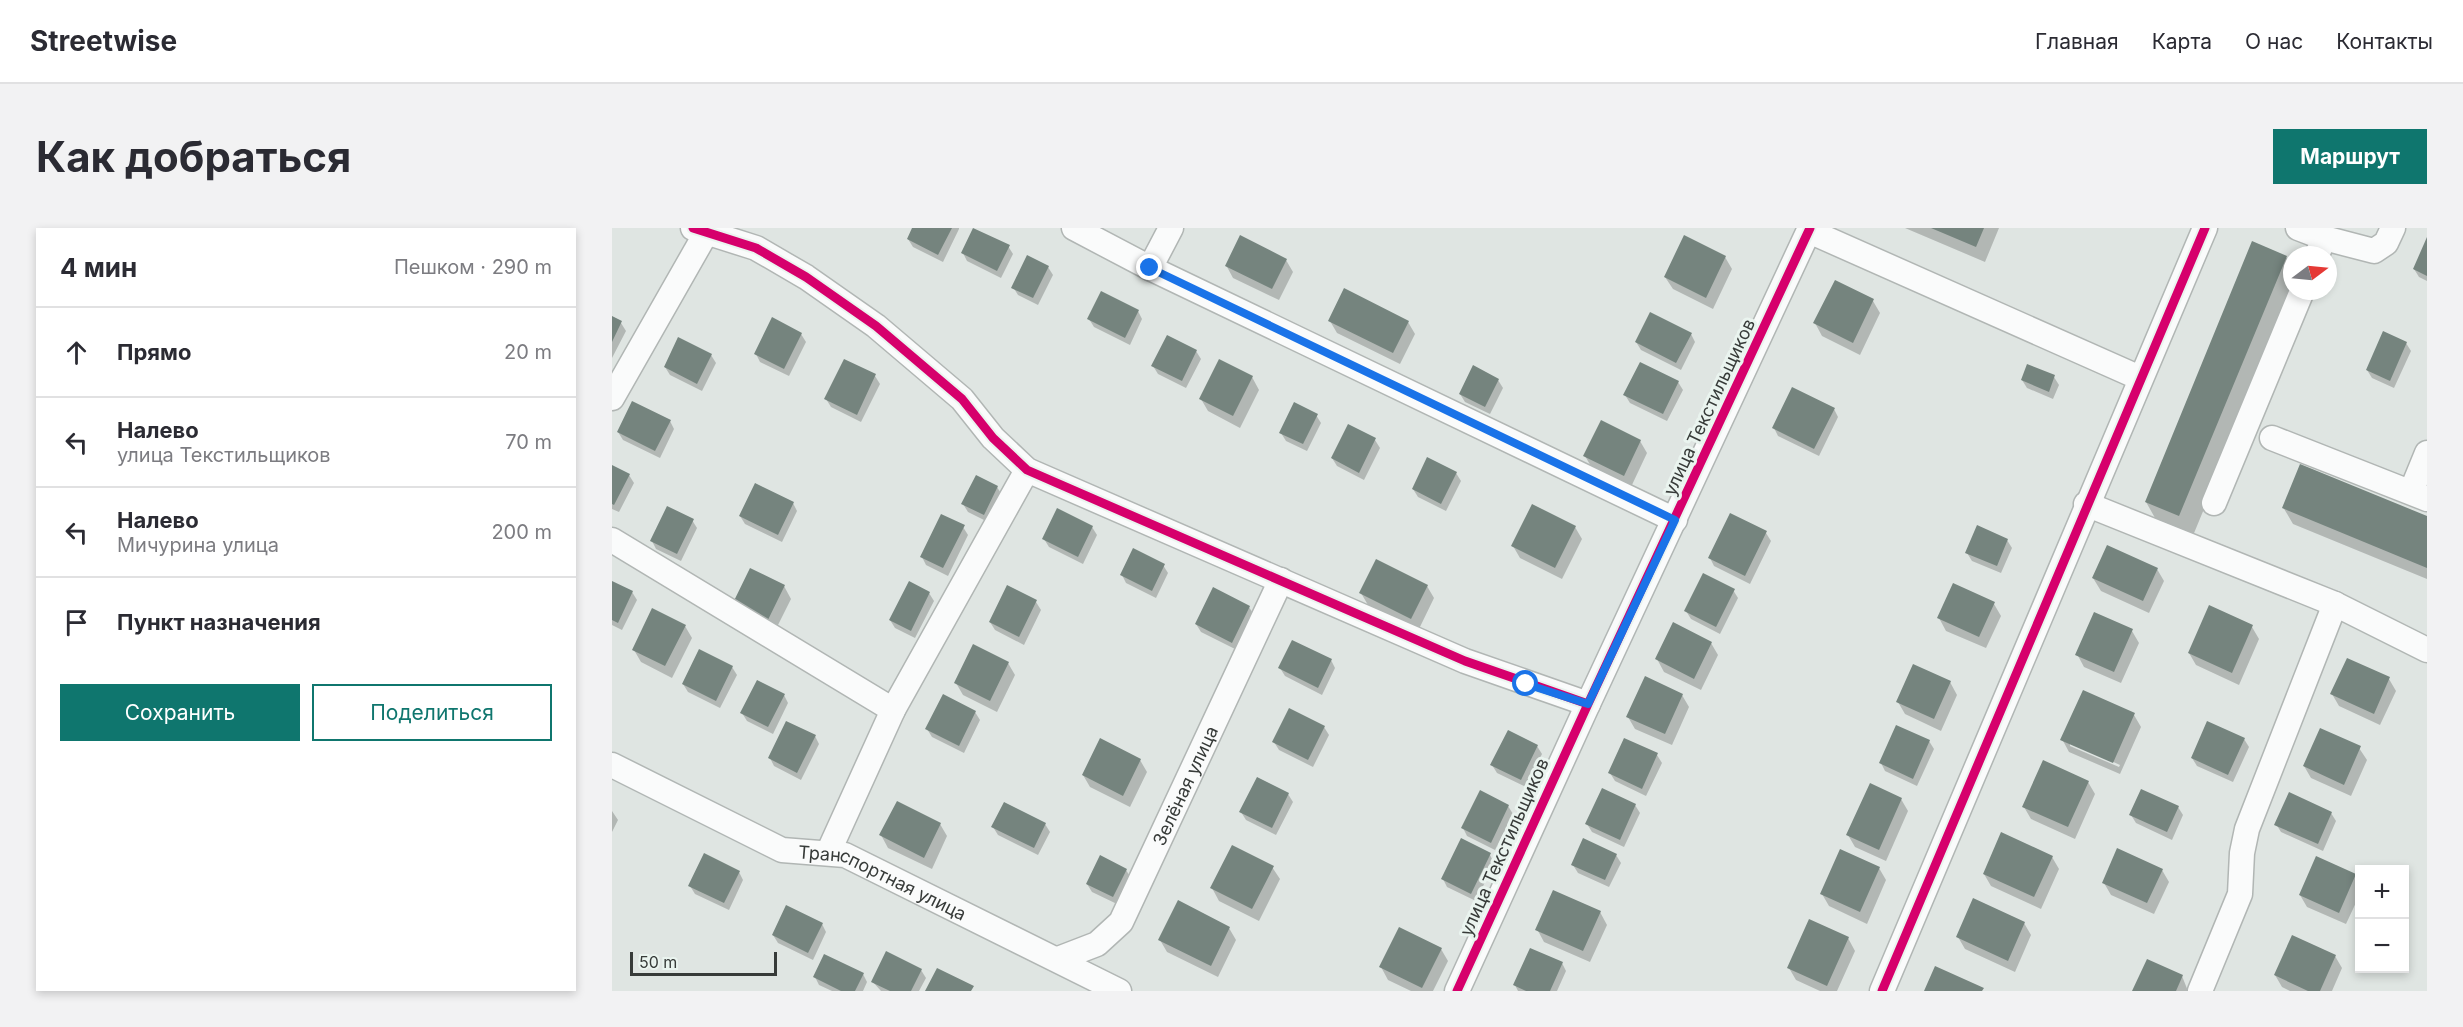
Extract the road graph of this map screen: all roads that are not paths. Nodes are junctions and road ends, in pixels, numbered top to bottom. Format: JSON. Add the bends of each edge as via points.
{"nodes":[{"id":1,"x":1074,"y":228,"type":"edge"},
{"id":2,"x":1171,"y":228,"type":"edge"},
{"id":3,"x":2205,"y":228,"type":"edge"},
{"id":4,"x":2298,"y":228,"type":"edge"},
{"id":5,"x":2393,"y":228,"type":"edge"},
{"id":6,"x":1809,"y":230,"type":"edge"},
{"id":7,"x":699,"y":231,"type":"edge"},
{"id":8,"x":2319,"y":246,"type":"edge"},
{"id":9,"x":2337,"y":248,"type":"edge"},
{"id":10,"x":1150,"y":268,"type":"junction"},
{"id":11,"x":2298,"y":300,"type":"edge"},
{"id":12,"x":2140,"y":378,"type":"junction"},
{"id":13,"x":612,"y":398,"type":"edge"},
{"id":14,"x":2271,"y":438,"type":"dead end"},
{"id":15,"x":2427,"y":453,"type":"edge"},
{"id":16,"x":1027,"y":470,"type":"junction"},
{"id":17,"x":2419,"y":496,"type":"edge"},
{"id":18,"x":2214,"y":503,"type":"dead end"},
{"id":19,"x":2086,"y":504,"type":"junction"},
{"id":20,"x":1675,"y":520,"type":"junction"},
{"id":21,"x":612,"y":540,"type":"edge"},
{"id":22,"x":1281,"y":580,"type":"junction"},
{"id":23,"x":2335,"y":604,"type":"junction"},
{"id":24,"x":2427,"y":650,"type":"edge"},
{"id":25,"x":1588,"y":704,"type":"junction"},
{"id":26,"x":893,"y":710,"type":"junction"},
{"id":27,"x":612,"y":765,"type":"edge"},
{"id":28,"x":828,"y":853,"type":"junction"},
{"id":29,"x":1058,"y":959,"type":"junction"},
{"id":30,"x":1119,"y":991,"type":"edge"},
{"id":31,"x":1457,"y":991,"type":"edge"},
{"id":32,"x":1882,"y":991,"type":"edge"},
{"id":33,"x":2200,"y":991,"type":"edge"}],
"edges":[{"from":1,"to":10,"type":"street"},
{"from":2,"to":10,"type":"street"},
{"from":3,"to":12,"type":"street"},
{"from":4,"to":8,"type":"street"},
{"from":5,"to":9,"type":"street","via":[[2386,243],[2374,251]]},
{"from":6,"to":12,"type":"street"},
{"from":6,"to":20,"type":"street","name":"улица Текстильщиков"},
{"from":7,"to":13,"type":"street"},
{"from":7,"to":16,"type":"street","via":[[756,248],[876,326],[962,399],[993,438]]},
{"from":10,"to":20,"type":"street"},
{"from":11,"to":18,"type":"street"},
{"from":12,"to":19,"type":"street"},
{"from":14,"to":17,"type":"street"},
{"from":15,"to":17,"type":"street"},
{"from":16,"to":22,"type":"street"},
{"from":16,"to":26,"type":"street"},
{"from":19,"to":23,"type":"street"},
{"from":19,"to":32,"type":"street"},
{"from":20,"to":25,"type":"street","name":"улица Текстильщиков"},
{"from":21,"to":26,"type":"street"},
{"from":22,"to":25,"type":"street","via":[[1465,661]]},
{"from":22,"to":29,"type":"street","name":"Зелёная улица","via":[[1121,922],[1097,944]]},
{"from":23,"to":24,"type":"street"},
{"from":23,"to":33,"type":"street","via":[[2247,829],[2240,894]]},
{"from":25,"to":31,"type":"street","name":"улица Текстильщиков"},
{"from":26,"to":28,"type":"street"},
{"from":27,"to":28,"type":"street","name":"Транспортная улица","via":[[782,850]]},
{"from":28,"to":29,"type":"street","name":"Транспортная улица","via":[[845,855]]},
{"from":29,"to":30,"type":"street","name":"Транспортная улица"}]}
